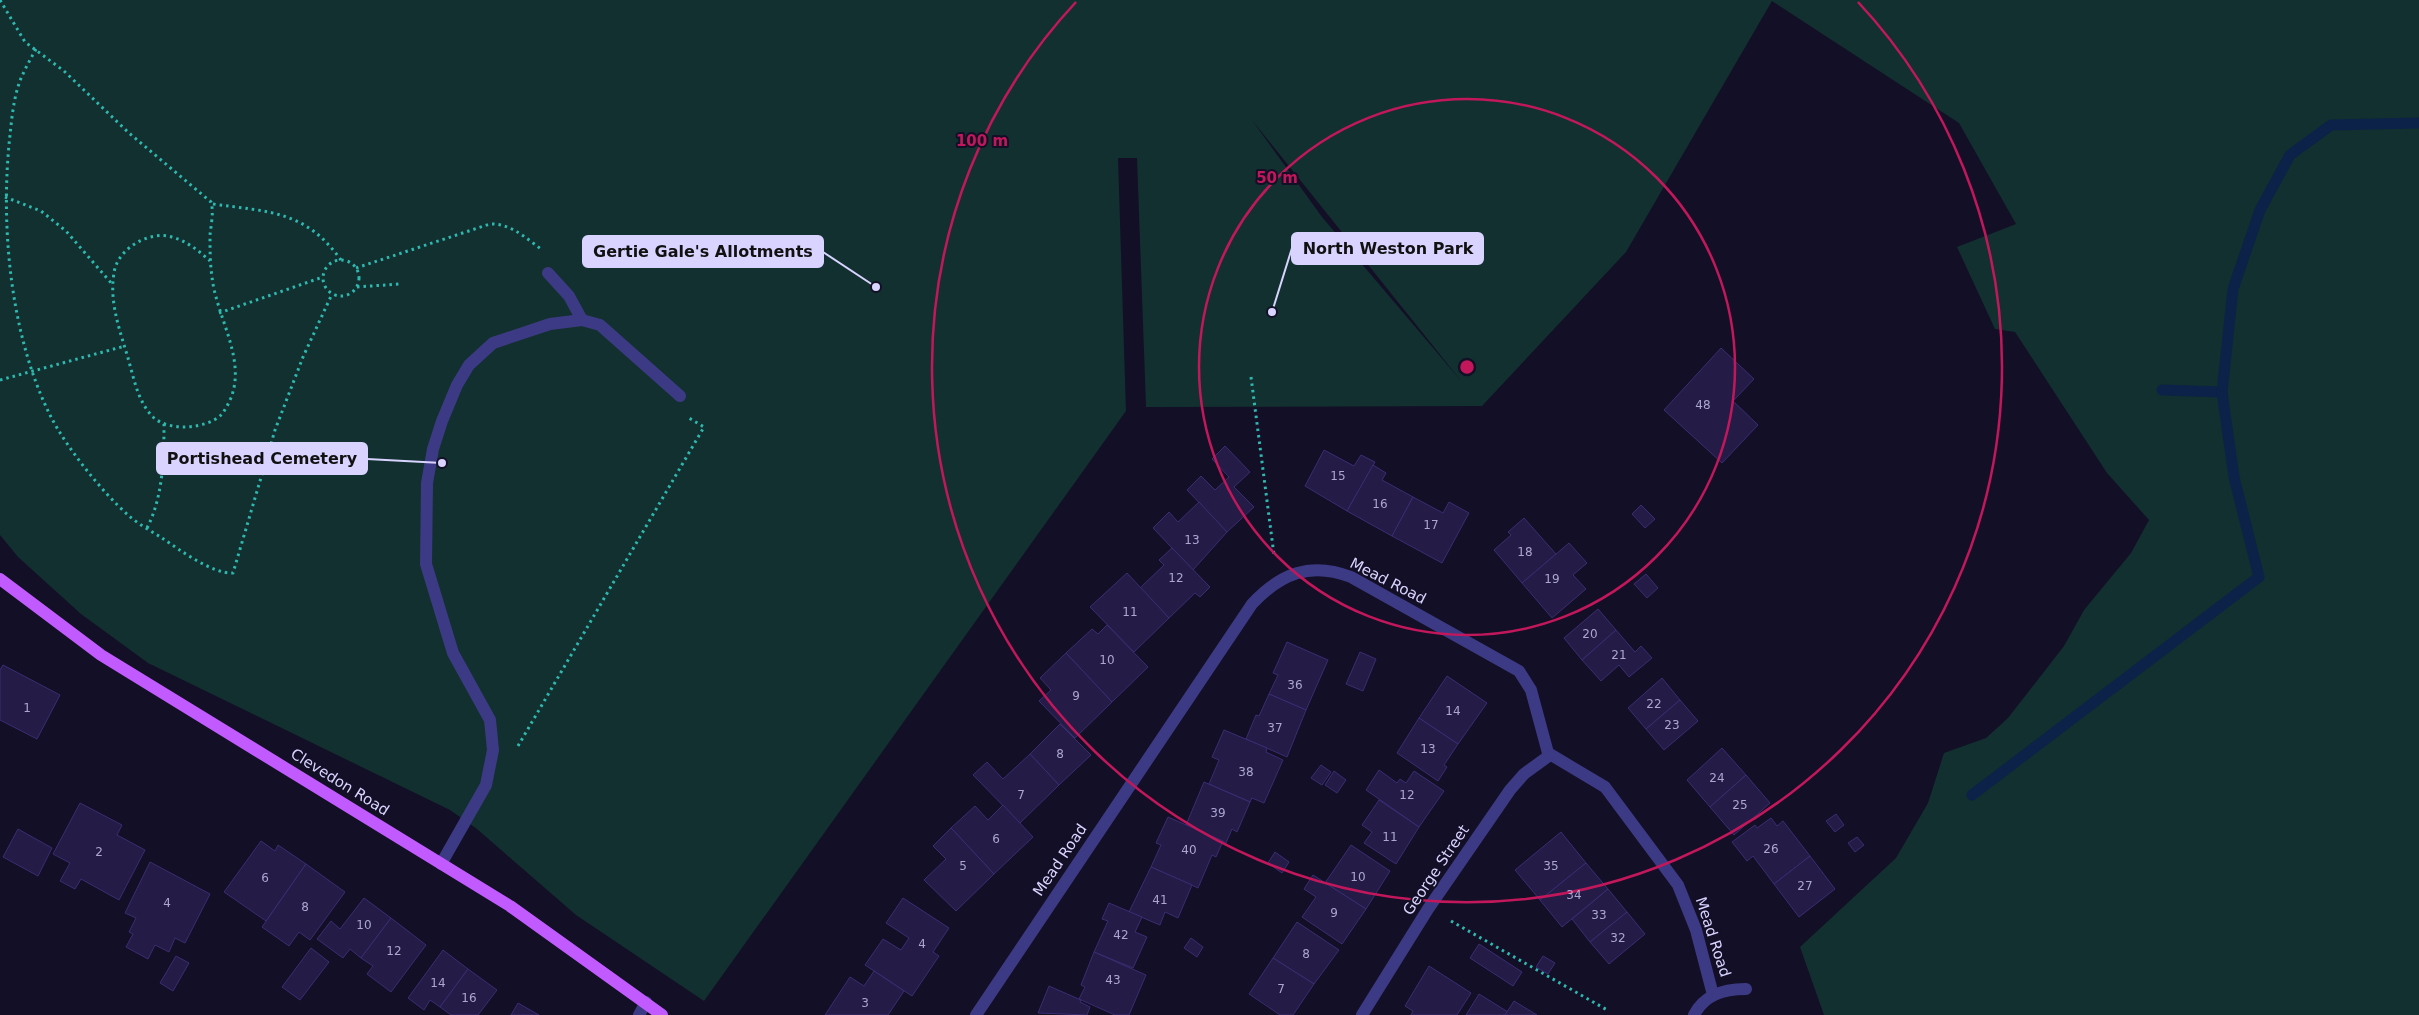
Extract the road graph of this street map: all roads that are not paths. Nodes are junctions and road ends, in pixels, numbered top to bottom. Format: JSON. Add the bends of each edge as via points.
{"nodes":[{"id":1,"x":548,"y":273,"type":"dead end"},
{"id":2,"x":582,"y":320,"type":"junction"},
{"id":3,"x":680,"y":396,"type":"road end"},
{"id":4,"x":0,"y":579,"type":"edge"},
{"id":5,"x":1550,"y":755,"type":"junction"},
{"id":6,"x":441,"y":864,"type":"junction"},
{"id":7,"x":1746,"y":989,"type":"dead end"},
{"id":8,"x":1713,"y":995,"type":"junction"},
{"id":9,"x":646,"y":1002,"type":"junction"},
{"id":10,"x":639,"y":1015,"type":"edge"},
{"id":11,"x":662,"y":1015,"type":"edge"},
{"id":12,"x":976,"y":1015,"type":"edge"},
{"id":13,"x":1362,"y":1015,"type":"edge"},
{"id":14,"x":1694,"y":1015,"type":"edge"}],
"edges":[{"from":1,"to":2,"type":"street","via":[[569,296]]},
{"from":2,"to":3,"type":"street","via":[[600,325]]},
{"from":2,"to":6,"type":"street","via":[[550,324],[511,336],[478,354],[457,385],[433,449],[425,512],[427,570],[453,653],[490,720],[493,735],[492,764],[486,785]]},
{"from":4,"to":6,"type":"main road","name":"Clevedon Road","via":[[102,655]]},
{"from":5,"to":8,"type":"street","name":"Mead Road","via":[[1605,787],[1678,886],[1696,930]]},
{"from":5,"to":12,"type":"street","name":"Mead Road","via":[[1531,690],[1512,666],[1342,573],[1308,572],[1278,580],[1252,604]]},
{"from":5,"to":13,"type":"street","name":"George Street","via":[[1524,774],[1510,790],[1428,909]]},
{"from":6,"to":9,"type":"main road","name":"Clevedon Road","via":[[510,906]]},
{"from":7,"to":8,"type":"street","name":"Mead Road"},
{"from":8,"to":14,"type":"street","name":"Mead Road","via":[[1700,1003]]},
{"from":9,"to":10,"type":"street"},
{"from":9,"to":11,"type":"main road","name":"Clevedon Road"}]}
